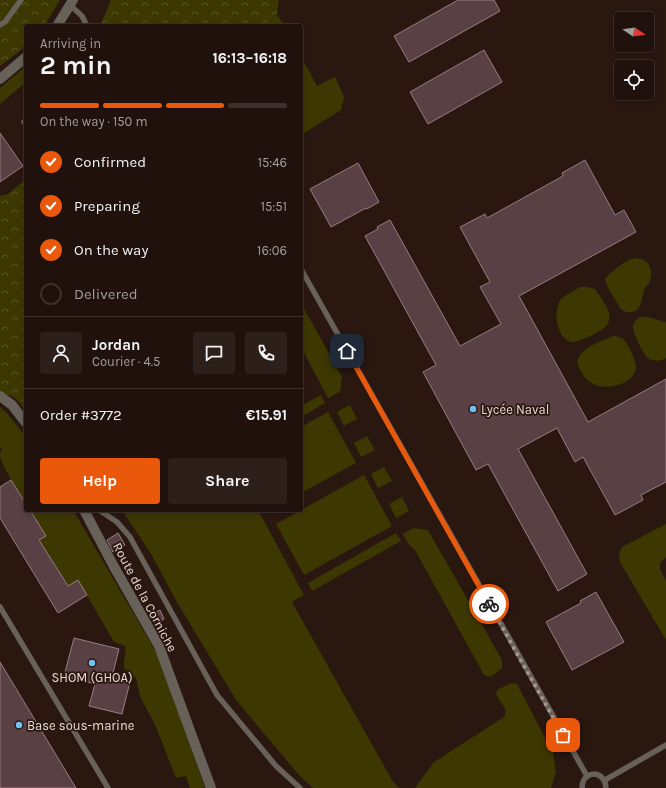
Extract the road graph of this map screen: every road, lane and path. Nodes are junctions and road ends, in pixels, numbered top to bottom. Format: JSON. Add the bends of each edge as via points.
{"nodes":[{"id":1,"x":21,"y":0,"type":"edge"},
{"id":2,"x":71,"y":2,"type":"edge"},
{"id":3,"x":58,"y":24,"type":"edge"},
{"id":4,"x":86,"y":24,"type":"edge"},
{"id":5,"x":0,"y":25,"type":"edge"},
{"id":6,"x":24,"y":59,"type":"edge"},
{"id":7,"x":0,"y":79,"type":"edge"},
{"id":8,"x":303,"y":273,"type":"edge"},
{"id":9,"x":0,"y":396,"type":"edge"},
{"id":10,"x":24,"y":420,"type":"edge"},
{"id":11,"x":85,"y":512,"type":"edge"},
{"id":12,"x":102,"y":512,"type":"edge"},
{"id":13,"x":0,"y":607,"type":"edge"},
{"id":14,"x":666,"y":745,"type":"edge"},
{"id":15,"x":587,"y":776,"type":"junction"},
{"id":16,"x":605,"y":780,"type":"junction"},
{"id":17,"x":108,"y":788,"type":"edge"},
{"id":18,"x":211,"y":788,"type":"edge"},
{"id":19,"x":300,"y":788,"type":"edge"},
{"id":20,"x":582,"y":788,"type":"edge"},
{"id":21,"x":606,"y":788,"type":"edge"}],
"edges":[{"from":1,"to":5,"type":"lane"},
{"from":2,"to":3,"type":"street"},
{"from":2,"to":4,"type":"lane"},
{"from":6,"to":7,"type":"street"},
{"from":8,"to":15,"type":"lane"},
{"from":9,"to":10,"type":"street","via":[[12,405]]},
{"from":11,"to":18,"type":"street","name":"Route de la Corniche","via":[[159,646]]},
{"from":12,"to":19,"type":"lane","via":[[117,522],[130,537],[217,695],[276,766]]},
{"from":13,"to":17,"type":"lane"},
{"from":14,"to":16,"type":"lane"},
{"from":15,"to":16,"type":"lane","via":[[599,775]]},
{"from":15,"to":20,"type":"lane"},
{"from":16,"to":21,"type":"lane"}]}
